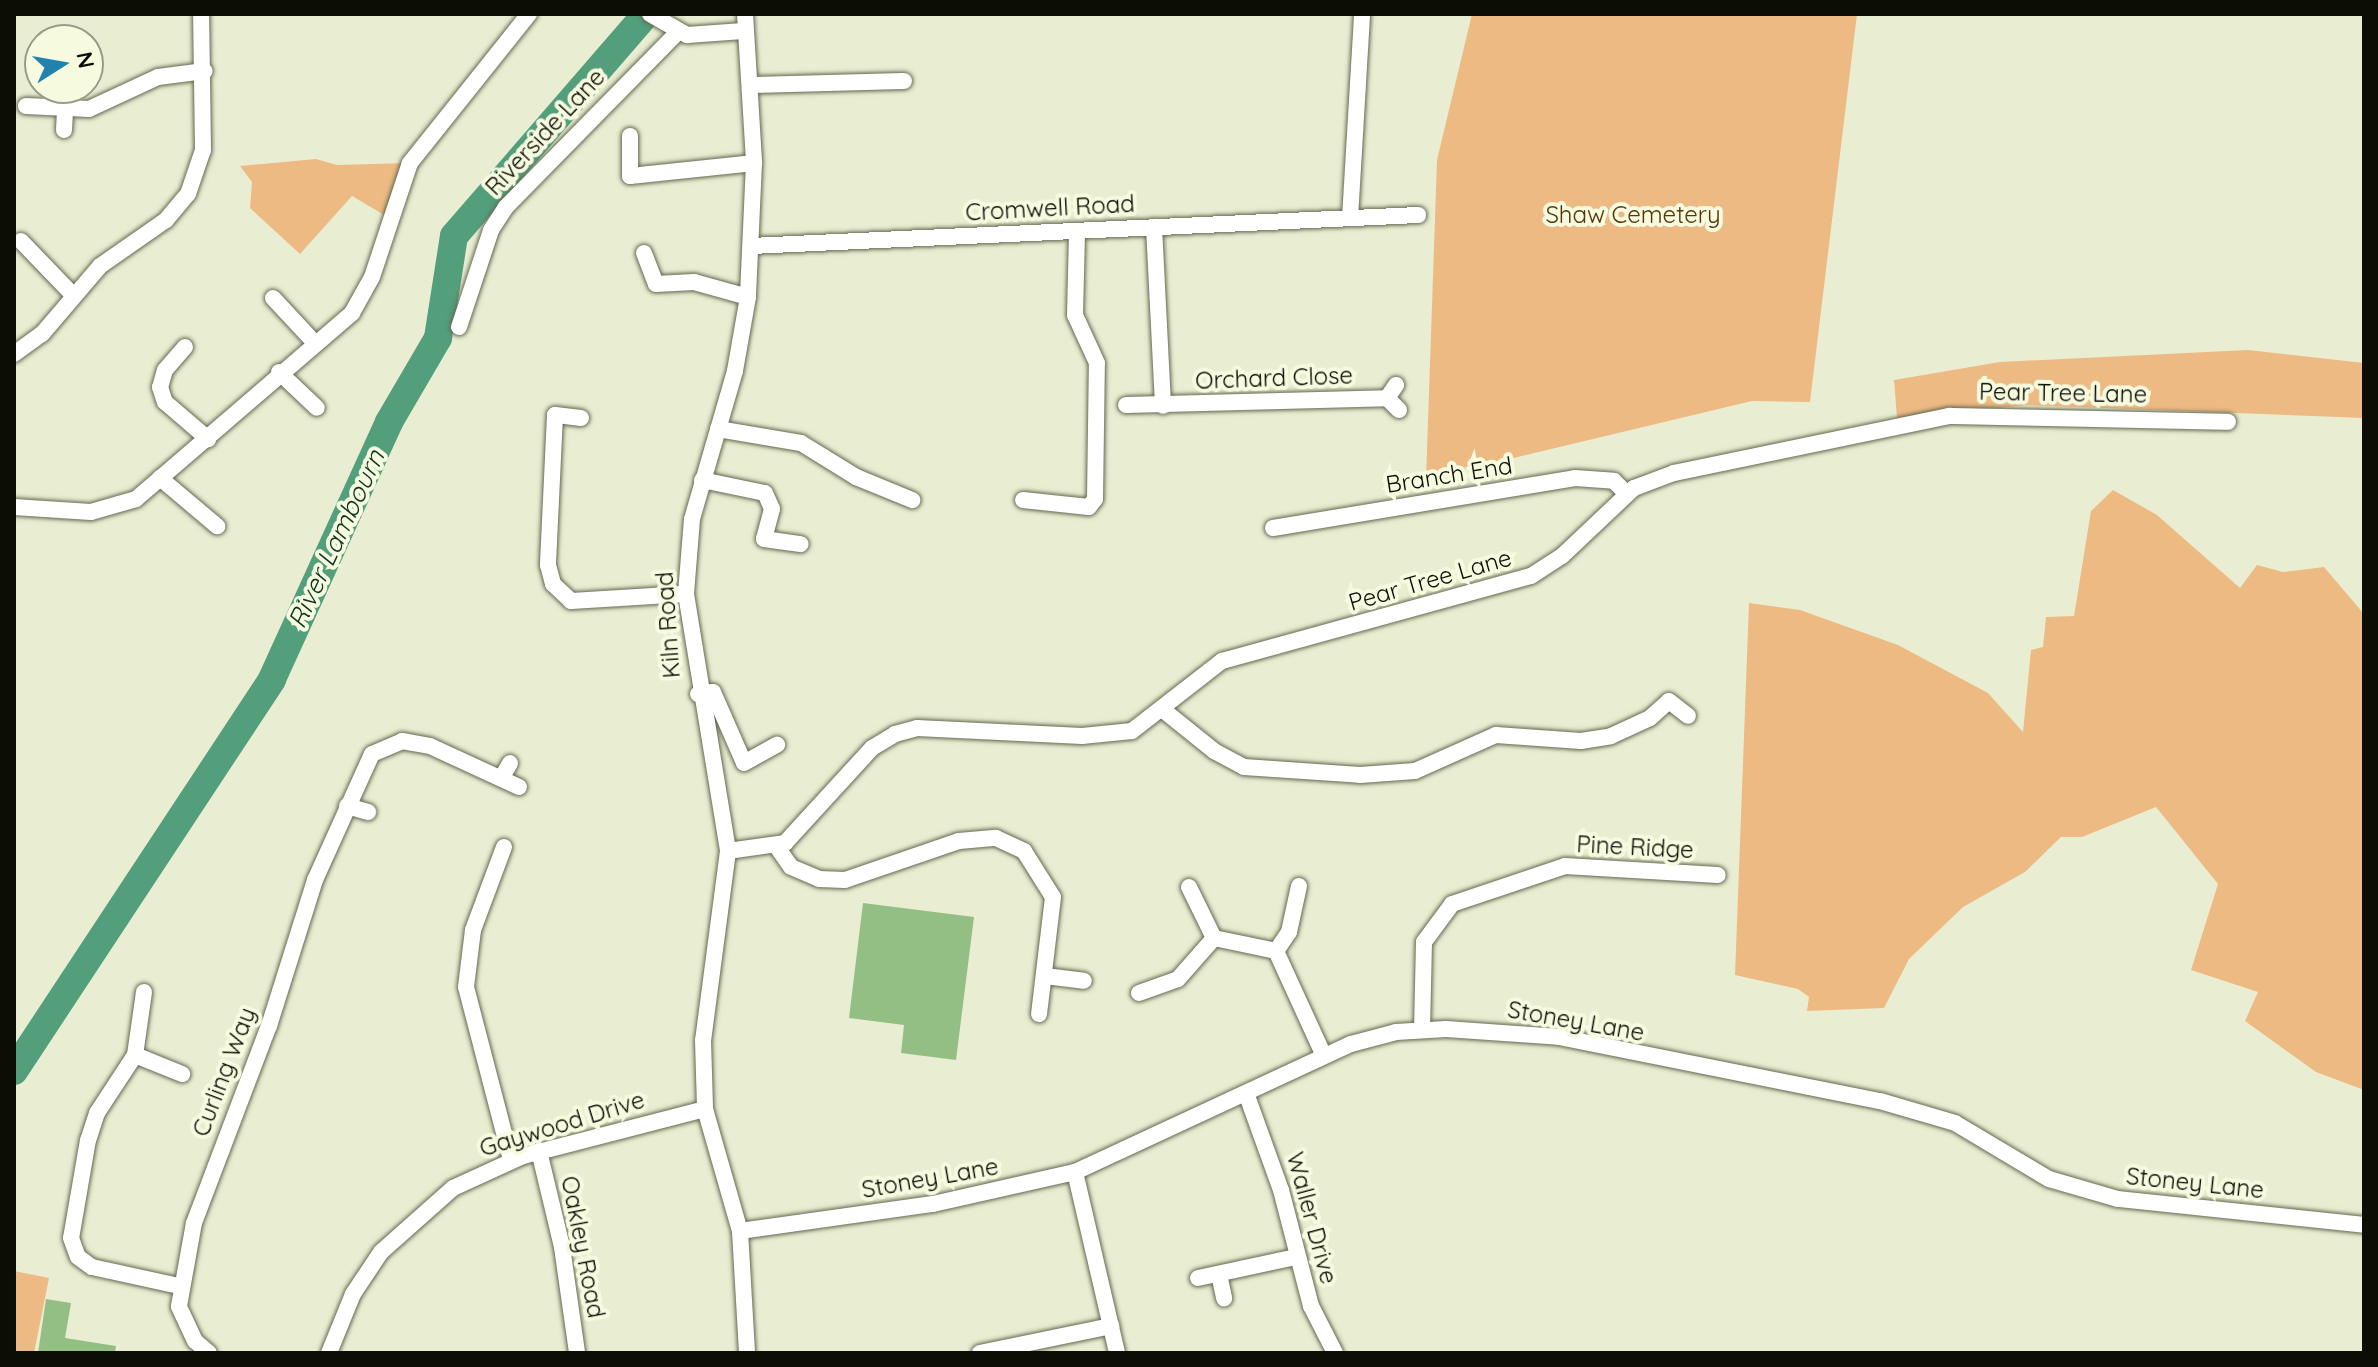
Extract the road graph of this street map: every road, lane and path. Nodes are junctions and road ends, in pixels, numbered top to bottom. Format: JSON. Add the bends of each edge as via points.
{"nodes":[{"id":1,"x":201,"y":14,"type":"edge"},
{"id":2,"x":529,"y":14,"type":"edge"},
{"id":3,"x":650,"y":14,"type":"edge"},
{"id":4,"x":1362,"y":14,"type":"edge"},
{"id":5,"x":744,"y":23,"type":"edge"},
{"id":6,"x":673,"y":30,"type":"junction"},
{"id":7,"x":205,"y":71,"type":"junction"},
{"id":8,"x":904,"y":81,"type":"dead end"},
{"id":9,"x":752,"y":85,"type":"junction"},
{"id":10,"x":26,"y":106,"type":"dead end"},
{"id":11,"x":65,"y":109,"type":"junction"},
{"id":12,"x":64,"y":130,"type":"dead end"},
{"id":13,"x":630,"y":136,"type":"dead end"},
{"id":14,"x":754,"y":163,"type":"junction"},
{"id":15,"x":1418,"y":215,"type":"dead end"},
{"id":16,"x":1350,"y":218,"type":"junction"},
{"id":17,"x":1154,"y":227,"type":"junction"},
{"id":18,"x":1077,"y":231,"type":"junction"},
{"id":19,"x":21,"y":241,"type":"dead end"},
{"id":20,"x":751,"y":246,"type":"junction"},
{"id":21,"x":644,"y":253,"type":"dead end"},
{"id":22,"x":73,"y":295,"type":"junction"},
{"id":23,"x":748,"y":297,"type":"junction"},
{"id":24,"x":273,"y":298,"type":"dead end"},
{"id":25,"x":459,"y":327,"type":"dead end"},
{"id":26,"x":315,"y":343,"type":"junction"},
{"id":27,"x":185,"y":347,"type":"dead end"},
{"id":28,"x":14,"y":354,"type":"edge"},
{"id":29,"x":279,"y":372,"type":"junction"},
{"id":30,"x":1394,"y":398,"type":"dead end"},
{"id":31,"x":1126,"y":405,"type":"dead end"},
{"id":32,"x":1163,"y":406,"type":"junction"},
{"id":33,"x":317,"y":408,"type":"dead end"},
{"id":34,"x":581,"y":418,"type":"dead end"},
{"id":35,"x":2228,"y":422,"type":"dead end"},
{"id":36,"x":718,"y":429,"type":"junction"},
{"id":37,"x":208,"y":439,"type":"junction"},
{"id":38,"x":160,"y":478,"type":"junction"},
{"id":39,"x":702,"y":480,"type":"junction"},
{"id":40,"x":1627,"y":494,"type":"junction"},
{"id":41,"x":912,"y":500,"type":"dead end"},
{"id":42,"x":1023,"y":500,"type":"dead end"},
{"id":43,"x":14,"y":507,"type":"edge"},
{"id":44,"x":217,"y":526,"type":"dead end"},
{"id":45,"x":1273,"y":528,"type":"dead end"},
{"id":46,"x":801,"y":544,"type":"dead end"},
{"id":47,"x":686,"y":594,"type":"junction"},
{"id":48,"x":698,"y":694,"type":"junction"},
{"id":49,"x":1162,"y":709,"type":"junction"},
{"id":50,"x":1688,"y":716,"type":"dead end"},
{"id":51,"x":777,"y":745,"type":"dead end"},
{"id":52,"x":519,"y":787,"type":"dead end"},
{"id":53,"x":347,"y":806,"type":"junction"},
{"id":54,"x":368,"y":812,"type":"dead end"},
{"id":55,"x":504,"y":847,"type":"dead end"},
{"id":56,"x":777,"y":847,"type":"junction"},
{"id":57,"x":728,"y":851,"type":"junction"},
{"id":58,"x":1718,"y":875,"type":"dead end"},
{"id":59,"x":1299,"y":886,"type":"dead end"},
{"id":60,"x":1189,"y":887,"type":"dead end"},
{"id":61,"x":1214,"y":938,"type":"junction"},
{"id":62,"x":1276,"y":951,"type":"junction"},
{"id":63,"x":1045,"y":976,"type":"junction"},
{"id":64,"x":1084,"y":981,"type":"dead end"},
{"id":65,"x":144,"y":992,"type":"dead end"},
{"id":66,"x":1139,"y":993,"type":"dead end"},
{"id":67,"x":1039,"y":1014,"type":"dead end"},
{"id":68,"x":1422,"y":1030,"type":"junction"},
{"id":69,"x":135,"y":1055,"type":"junction"},
{"id":70,"x":1324,"y":1056,"type":"junction"},
{"id":71,"x":182,"y":1074,"type":"dead end"},
{"id":72,"x":1246,"y":1093,"type":"junction"},
{"id":73,"x":705,"y":1109,"type":"junction"},
{"id":74,"x":539,"y":1151,"type":"junction"},
{"id":75,"x":511,"y":1160,"type":"junction"},
{"id":76,"x":1075,"y":1172,"type":"junction"},
{"id":77,"x":2364,"y":1225,"type":"edge"},
{"id":78,"x":740,"y":1231,"type":"junction"},
{"id":79,"x":1296,"y":1257,"type":"junction"},
{"id":80,"x":1219,"y":1274,"type":"junction"},
{"id":81,"x":1198,"y":1278,"type":"dead end"},
{"id":82,"x":179,"y":1286,"type":"junction"},
{"id":83,"x":1224,"y":1298,"type":"dead end"},
{"id":84,"x":1111,"y":1326,"type":"junction"},
{"id":85,"x":209,"y":1353,"type":"edge"},
{"id":86,"x":329,"y":1353,"type":"edge"},
{"id":87,"x":577,"y":1353,"type":"edge"},
{"id":88,"x":747,"y":1353,"type":"edge"},
{"id":89,"x":980,"y":1353,"type":"edge"},
{"id":90,"x":1117,"y":1353,"type":"edge"},
{"id":91,"x":1335,"y":1353,"type":"edge"}],
"edges":[{"from":1,"to":7,"type":"street"},
{"from":2,"to":26,"type":"street","via":[[417,152],[365,294]]},
{"from":3,"to":6,"type":"street"},
{"from":4,"to":16,"type":"street"},
{"from":5,"to":6,"type":"street"},
{"from":5,"to":9,"type":"street","name":"Kiln Road"},
{"from":6,"to":25,"type":"street","name":"Riverside Lane","via":[[506,207],[491,230]]},
{"from":7,"to":11,"type":"street","via":[[158,77],[105,105]]},
{"from":7,"to":22,"type":"street","via":[[202,164],[188,194]]},
{"from":8,"to":9,"type":"street"},
{"from":9,"to":14,"type":"street","name":"Kiln Road"},
{"from":10,"to":11,"type":"street"},
{"from":11,"to":12,"type":"street"},
{"from":13,"to":14,"type":"street","via":[[630,176]]},
{"from":14,"to":20,"type":"street","name":"Kiln Road"},
{"from":15,"to":16,"type":"street","name":"Cromwell Road"},
{"from":16,"to":17,"type":"street","name":"Cromwell Road"},
{"from":17,"to":18,"type":"street","name":"Cromwell Road"},
{"from":17,"to":32,"type":"street","name":"Orchard Close"},
{"from":18,"to":20,"type":"street","name":"Cromwell Road"},
{"from":18,"to":42,"type":"street","via":[[1075,315],[1097,363],[1095,499],[1089,507]]},
{"from":19,"to":22,"type":"street"},
{"from":20,"to":23,"type":"street","name":"Kiln Road"},
{"from":21,"to":23,"type":"street","via":[[656,284],[694,282]]},
{"from":22,"to":28,"type":"street","via":[[42,334]]},
{"from":23,"to":36,"type":"street","name":"Kiln Road"},
{"from":24,"to":26,"type":"street"},
{"from":26,"to":29,"type":"street"},
{"from":27,"to":37,"type":"street","via":[[165,370],[160,387],[165,402]]},
{"from":29,"to":33,"type":"street"},
{"from":29,"to":37,"type":"street"},
{"from":30,"to":32,"type":"street","name":"Orchard Close"},
{"from":31,"to":32,"type":"street","name":"Orchard Close"},
{"from":34,"to":47,"type":"street","via":[[555,415],[548,565],[553,584],[571,601]]},
{"from":35,"to":40,"type":"street","name":"Pear Tree Lane","via":[[1949,416],[1752,453],[1645,481]]},
{"from":36,"to":39,"type":"street","name":"Kiln Road"},
{"from":36,"to":41,"type":"street","via":[[801,443],[856,477]]},
{"from":37,"to":38,"type":"street"},
{"from":38,"to":43,"type":"street","via":[[114,509]]},
{"from":38,"to":44,"type":"street"},
{"from":39,"to":46,"type":"street","via":[[765,493],[772,509],[764,539]]},
{"from":39,"to":47,"type":"street","name":"Kiln Road"},
{"from":40,"to":45,"type":"street","name":"Branch End","via":[[1614,481],[1575,478]]},
{"from":40,"to":49,"type":"street","name":"Pear Tree Lane","via":[[1531,576],[1222,661]]},
{"from":47,"to":48,"type":"street","name":"Kiln Road"},
{"from":48,"to":51,"type":"street","via":[[713,692],[744,763]]},
{"from":48,"to":57,"type":"street","name":"Kiln Road"},
{"from":49,"to":50,"type":"street","via":[[1244,767],[1360,775],[1415,771],[1496,735],[1581,741],[1611,736],[1650,718],[1669,701]]},
{"from":49,"to":56,"type":"street","name":"Pear Tree Lane","via":[[1115,735],[905,730],[872,748],[793,837]]},
{"from":52,"to":53,"type":"street","name":"Curling Way","via":[[506,770],[402,741],[372,754]]},
{"from":53,"to":54,"type":"street"},
{"from":53,"to":82,"type":"street","name":"Curling Way","via":[[210,1174]]},
{"from":55,"to":75,"type":"street","via":[[504,870],[473,930],[466,987]]},
{"from":56,"to":57,"type":"street"},
{"from":56,"to":63,"type":"street","via":[[791,867],[845,880],[959,841],[996,838],[1024,851],[1053,897]]},
{"from":57,"to":73,"type":"street","name":"Kiln Road","via":[[705,995]]},
{"from":58,"to":68,"type":"street","name":"Pine Ridge","via":[[1565,866],[1452,904],[1424,942]]},
{"from":59,"to":62,"type":"street","via":[[1289,932]]},
{"from":60,"to":61,"type":"street"},
{"from":61,"to":62,"type":"street"},
{"from":61,"to":66,"type":"street","via":[[1178,979]]},
{"from":62,"to":70,"type":"street"},
{"from":63,"to":64,"type":"street"},
{"from":63,"to":67,"type":"street"},
{"from":65,"to":69,"type":"street"},
{"from":68,"to":70,"type":"street","name":"Stoney Lane","via":[[1381,1036]]},
{"from":68,"to":77,"type":"street","name":"Stoney Lane","via":[[1534,1033],[1880,1101],[1955,1123],[2049,1179],[2118,1199]]},
{"from":69,"to":71,"type":"street"},
{"from":69,"to":82,"type":"street","via":[[97,1113],[71,1238],[78,1257],[92,1267]]},
{"from":70,"to":72,"type":"street","name":"Stoney Lane"},
{"from":72,"to":76,"type":"street","name":"Stoney Lane"},
{"from":72,"to":79,"type":"street","name":"Waller Drive","via":[[1281,1190]]},
{"from":73,"to":74,"type":"street","name":"Gaywood Drive"},
{"from":73,"to":78,"type":"street","name":"Kiln Road"},
{"from":74,"to":75,"type":"street","name":"Gaywood Drive"},
{"from":74,"to":87,"type":"street","name":"Oakley Road","via":[[562,1247]]},
{"from":75,"to":86,"type":"street","name":"Gaywood Drive","via":[[453,1188],[396,1235],[353,1294]]},
{"from":76,"to":78,"type":"street","name":"Stoney Lane","via":[[933,1204]]},
{"from":76,"to":84,"type":"street"},
{"from":78,"to":88,"type":"street","name":"Kiln Road"},
{"from":79,"to":80,"type":"street"},
{"from":79,"to":91,"type":"street","name":"Waller Drive"},
{"from":80,"to":81,"type":"street"},
{"from":80,"to":83,"type":"street"},
{"from":82,"to":85,"type":"street","name":"Curling Way","via":[[186,1325]]},
{"from":84,"to":89,"type":"street"},
{"from":84,"to":90,"type":"street"}]}
